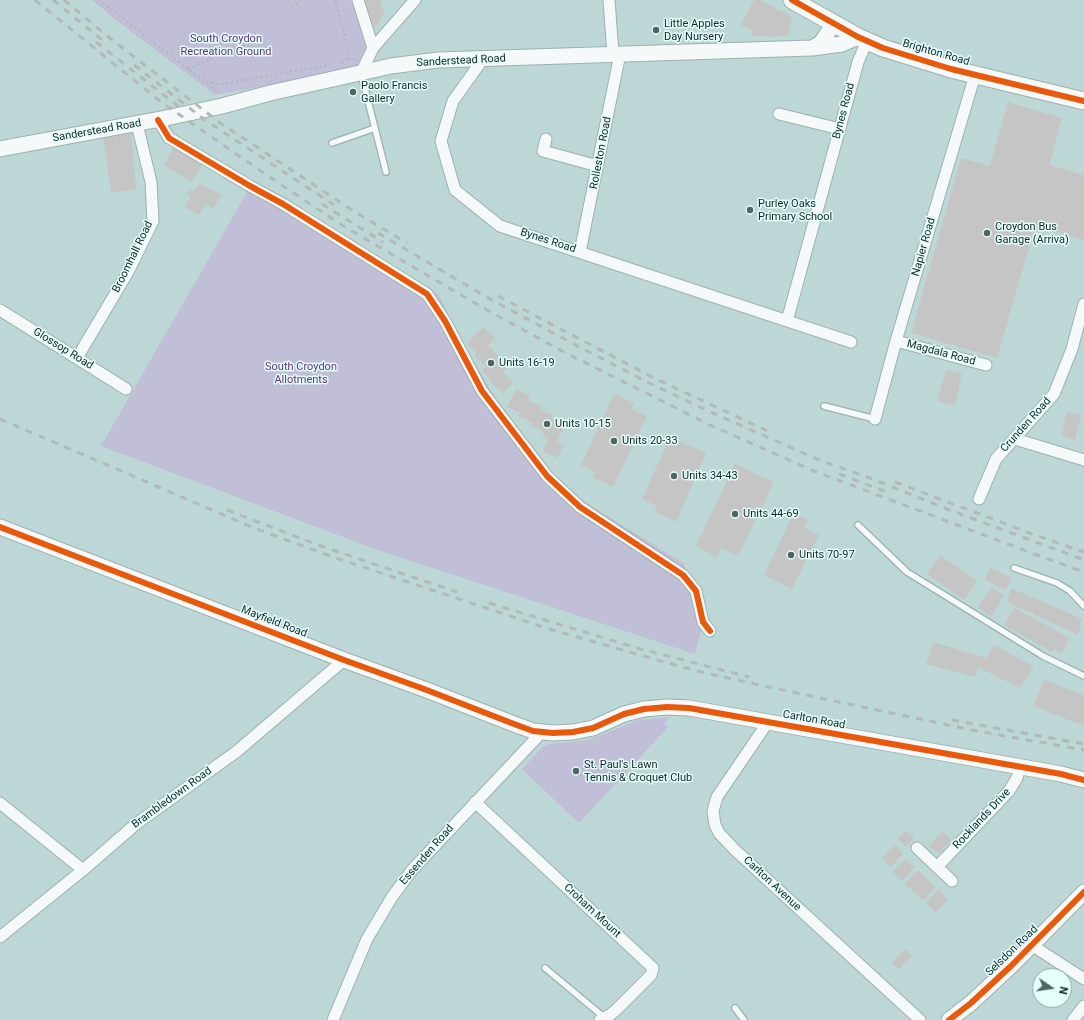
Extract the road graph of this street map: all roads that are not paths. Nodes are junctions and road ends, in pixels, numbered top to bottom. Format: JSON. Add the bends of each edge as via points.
{"nodes":[{"id":1,"x":358,"y":0,"type":"edge"},
{"id":2,"x":415,"y":0,"type":"edge"},
{"id":3,"x":610,"y":0,"type":"edge"},
{"id":4,"x":792,"y":0,"type":"edge"},
{"id":5,"x":834,"y":23,"type":"junction"},
{"id":6,"x":863,"y":39,"type":"junction"},
{"id":7,"x":373,"y":48,"type":"junction"},
{"id":8,"x":812,"y":48,"type":"junction"},
{"id":9,"x":616,"y":54,"type":"junction"},
{"id":10,"x":483,"y":59,"type":"junction"},
{"id":11,"x":364,"y":68,"type":"junction"},
{"id":12,"x":975,"y":75,"type":"junction"},
{"id":13,"x":1084,"y":101,"type":"edge"},
{"id":14,"x":779,"y":114,"type":"dead end"},
{"id":15,"x":158,"y":120,"type":"junction"},
{"id":16,"x":137,"y":124,"type":"junction"},
{"id":17,"x":375,"y":128,"type":"junction"},
{"id":18,"x":840,"y":129,"type":"junction"},
{"id":19,"x":546,"y":139,"type":"dead end"},
{"id":20,"x":332,"y":143,"type":"dead end"},
{"id":21,"x":0,"y":148,"type":"edge"},
{"id":22,"x":598,"y":166,"type":"junction"},
{"id":23,"x":386,"y":172,"type":"dead end"},
{"id":24,"x":580,"y":252,"type":"junction"},
{"id":25,"x":1084,"y":304,"type":"edge"},
{"id":26,"x":0,"y":310,"type":"edge"},
{"id":27,"x":787,"y":321,"type":"junction"},
{"id":28,"x":896,"y":341,"type":"junction"},
{"id":29,"x":851,"y":342,"type":"dead end"},
{"id":30,"x":77,"y":358,"type":"junction"},
{"id":31,"x":986,"y":365,"type":"dead end"},
{"id":32,"x":126,"y":389,"type":"dead end"},
{"id":33,"x":824,"y":406,"type":"dead end"},
{"id":34,"x":875,"y":419,"type":"joint"},
{"id":35,"x":1015,"y":439,"type":"junction"},
{"id":36,"x":1084,"y":460,"type":"edge"},
{"id":37,"x":979,"y":499,"type":"dead end"},
{"id":38,"x":858,"y":525,"type":"dead end"},
{"id":39,"x":0,"y":527,"type":"edge"},
{"id":40,"x":1014,"y":568,"type":"dead end"},
{"id":41,"x":1084,"y":606,"type":"edge"},
{"id":42,"x":710,"y":631,"type":"dead end"},
{"id":43,"x":344,"y":660,"type":"junction"},
{"id":44,"x":1084,"y":676,"type":"edge"},
{"id":45,"x":768,"y":722,"type":"junction"},
{"id":46,"x":542,"y":732,"type":"junction"},
{"id":47,"x":1020,"y":767,"type":"junction"},
{"id":48,"x":1084,"y":780,"type":"edge"},
{"id":49,"x":475,"y":802,"type":"junction"},
{"id":50,"x":0,"y":803,"type":"edge"},
{"id":51,"x":918,"y":848,"type":"dead end"},
{"id":52,"x":937,"y":867,"type":"junction"},
{"id":53,"x":83,"y":870,"type":"junction"},
{"id":54,"x":952,"y":881,"type":"dead end"},
{"id":55,"x":1084,"y":892,"type":"edge"},
{"id":56,"x":0,"y":937,"type":"edge"},
{"id":57,"x":1033,"y":946,"type":"junction"},
{"id":58,"x":544,"y":968,"type":"dead end"},
{"id":59,"x":1084,"y":979,"type":"edge"},
{"id":60,"x":1084,"y":1006,"type":"edge"},
{"id":61,"x":735,"y":1008,"type":"dead end"},
{"id":62,"x":955,"y":1018,"type":"edge"},
{"id":63,"x":602,"y":1019,"type":"edge"},
{"id":64,"x":333,"y":1020,"type":"edge"},
{"id":65,"x":744,"y":1020,"type":"edge"},
{"id":66,"x":920,"y":1020,"type":"edge"},
{"id":67,"x":1073,"y":1020,"type":"edge"}],
"edges":[{"from":1,"to":7,"type":"street"},
{"from":2,"to":7,"type":"street"},
{"from":3,"to":9,"type":"street","name":"Rolleston Road"},
{"from":4,"to":5,"type":"main road","name":"Brighton Road"},
{"from":5,"to":6,"type":"main road","name":"Brighton Road"},
{"from":5,"to":8,"type":"street","via":[[821,43]]},
{"from":6,"to":8,"type":"street","name":"Sanderstead Road"},
{"from":6,"to":12,"type":"main road","name":"Brighton Road","via":[[898,53]]},
{"from":6,"to":18,"type":"street","name":"Bynes Road"},
{"from":7,"to":11,"type":"street"},
{"from":8,"to":9,"type":"street","name":"Sanderstead Road"},
{"from":9,"to":10,"type":"street","name":"Sanderstead Road"},
{"from":9,"to":22,"type":"street","name":"Rolleston Road"},
{"from":10,"to":11,"type":"street","name":"Sanderstead Road","via":[[438,60]]},
{"from":10,"to":24,"type":"street","name":"Bynes Road","via":[[453,101],[441,141],[455,190],[500,226]]},
{"from":11,"to":15,"type":"street","name":"Sanderstead Road"},
{"from":11,"to":17,"type":"lane"},
{"from":12,"to":13,"type":"main road","name":"Brighton Road"},
{"from":12,"to":28,"type":"street","name":"Napier Road"},
{"from":14,"to":18,"type":"street"},
{"from":15,"to":16,"type":"street","name":"Sanderstead Road"},
{"from":15,"to":42,"type":"street","via":[[169,138],[284,204],[427,294],[445,321],[482,391],[547,476],[580,507],[683,575],[696,592],[703,622]]},
{"from":16,"to":21,"type":"street","name":"Sanderstead Road"},
{"from":16,"to":30,"type":"street","name":"Broomhall Road","via":[[151,182],[153,221],[128,272]]},
{"from":17,"to":20,"type":"lane"},
{"from":17,"to":23,"type":"lane"},
{"from":18,"to":27,"type":"street","name":"Bynes Road"},
{"from":19,"to":22,"type":"street","via":[[543,151]]},
{"from":22,"to":24,"type":"street","name":"Rolleston Road"},
{"from":24,"to":27,"type":"street","name":"Bynes Road"},
{"from":25,"to":35,"type":"street","name":"Crunden Road","via":[[1072,349],[1054,394]]},
{"from":26,"to":30,"type":"street","name":"Glossop Road"},
{"from":27,"to":29,"type":"street","name":"Bynes Road"},
{"from":28,"to":31,"type":"street","name":"Magdala Road"},
{"from":28,"to":34,"type":"street","name":"Napier Road"},
{"from":30,"to":32,"type":"street","name":"Glossop Road"},
{"from":33,"to":34,"type":"lane"},
{"from":35,"to":36,"type":"street"},
{"from":35,"to":37,"type":"street","name":"Crunden Road","via":[[996,459]]},
{"from":38,"to":44,"type":"lane","via":[[907,572],[1044,656]]},
{"from":39,"to":43,"type":"street","name":"Mayfield Road"},
{"from":40,"to":41,"type":"lane","via":[[1057,583],[1070,591]]},
{"from":43,"to":46,"type":"street","name":"Mayfield Road","via":[[514,724]]},
{"from":43,"to":53,"type":"street","name":"Brambledown Road","via":[[236,752],[136,824]]},
{"from":45,"to":46,"type":"street","name":"Carlton Road","via":[[690,708],[658,707],[637,710],[581,731]]},
{"from":45,"to":47,"type":"street","name":"Carlton Road"},
{"from":45,"to":66,"type":"street","name":"Carlton Avenue","via":[[717,797],[713,811],[719,833]]},
{"from":46,"to":49,"type":"street","name":"Essenden Road"},
{"from":47,"to":48,"type":"street","name":"Carlton Road"},
{"from":47,"to":52,"type":"street","name":"Rocklands Drive","via":[[1009,791]]},
{"from":49,"to":63,"type":"street","name":"Croham Mount","via":[[653,968],[651,975],[616,1010]]},
{"from":49,"to":64,"type":"street","name":"Essenden Road","via":[[412,870],[392,897],[367,939]]},
{"from":50,"to":53,"type":"street"},
{"from":51,"to":52,"type":"street"},
{"from":52,"to":54,"type":"street"},
{"from":53,"to":56,"type":"street","name":"Brambledown Road"},
{"from":55,"to":57,"type":"street","name":"Selsdon Road"},
{"from":57,"to":59,"type":"street"},
{"from":57,"to":62,"type":"street","name":"Selsdon Road"},
{"from":58,"to":63,"type":"lane"},
{"from":60,"to":67,"type":"street"},
{"from":61,"to":65,"type":"lane"}]}
